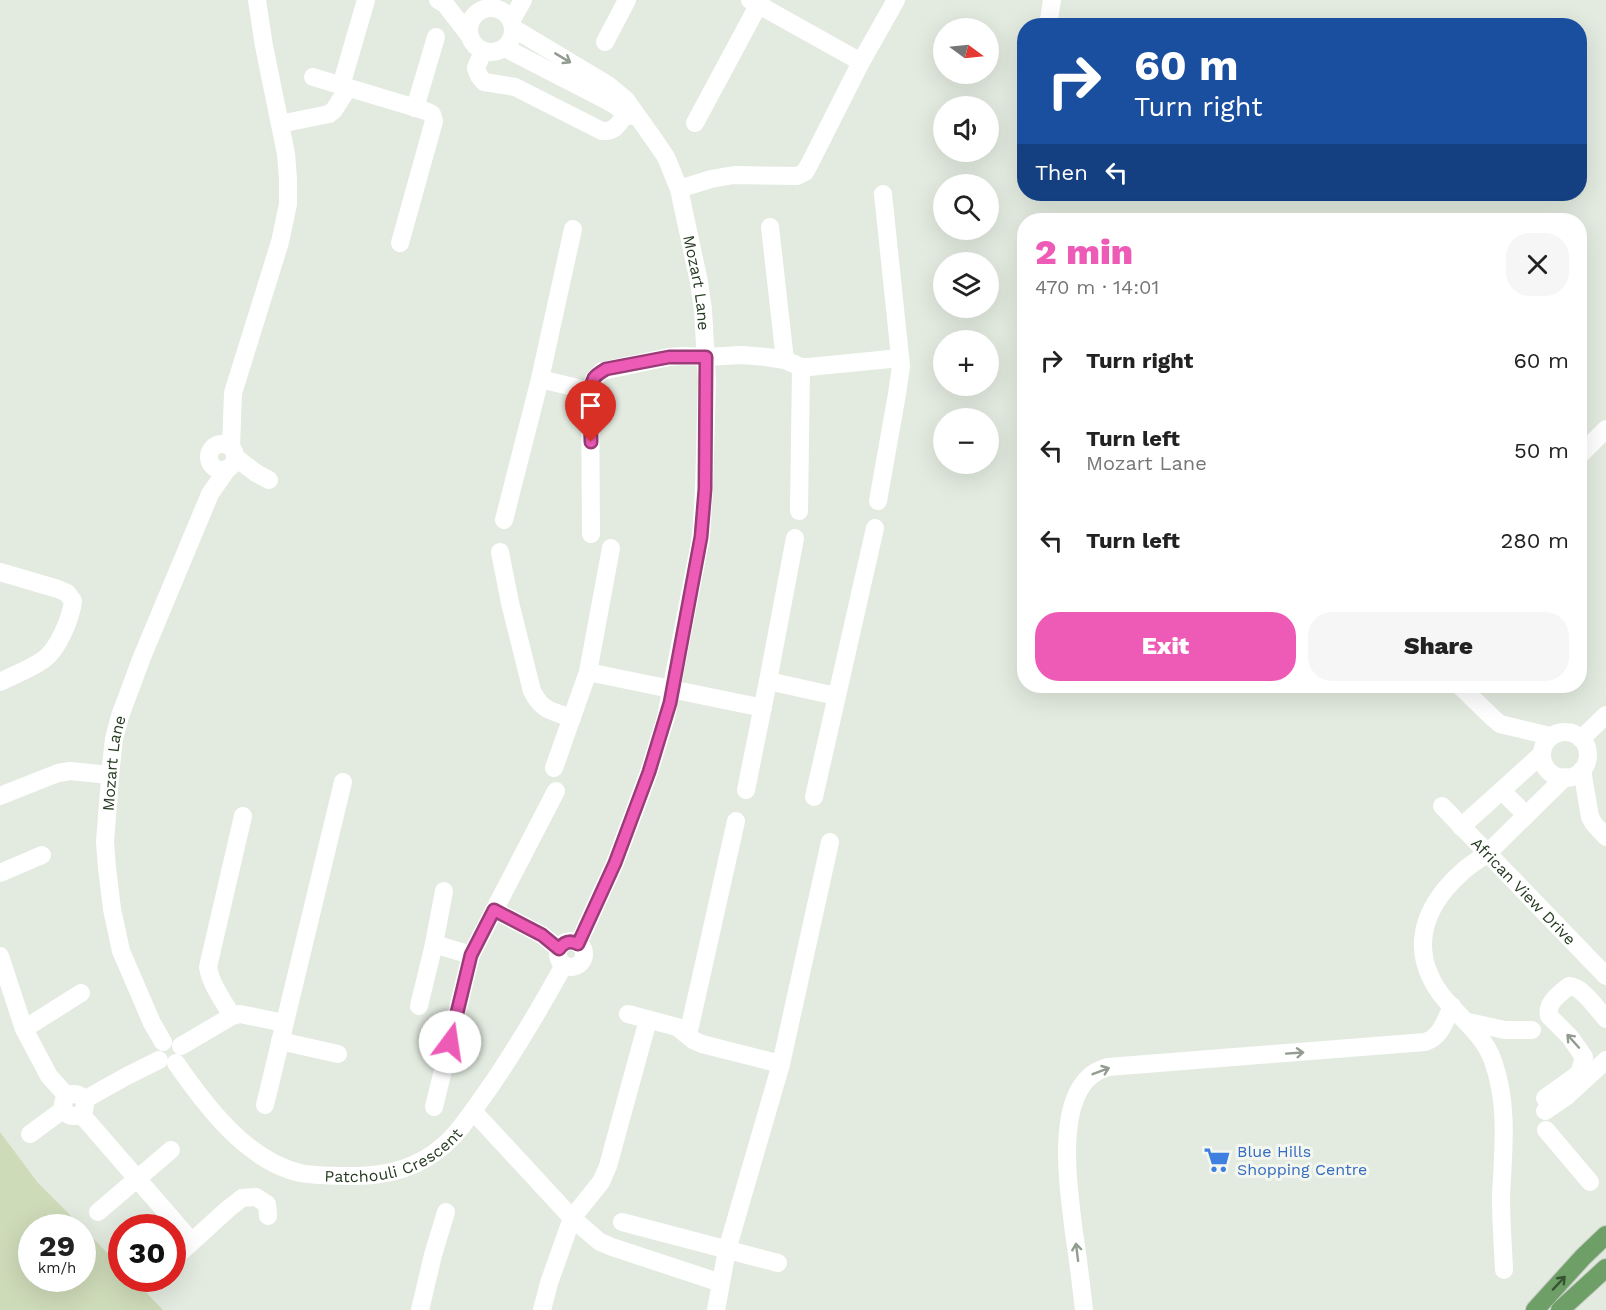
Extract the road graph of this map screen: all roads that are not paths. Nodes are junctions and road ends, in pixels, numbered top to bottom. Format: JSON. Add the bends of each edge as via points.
{"nodes":[{"id":1,"x":257,"y":0,"type":"edge"},
{"id":2,"x":366,"y":0,"type":"edge"},
{"id":3,"x":523,"y":0,"type":"edge"},
{"id":4,"x":627,"y":0,"type":"edge"},
{"id":5,"x":896,"y":0,"type":"edge"},
{"id":6,"x":1052,"y":0,"type":"edge"},
{"id":7,"x":441,"y":2,"type":"edge"},
{"id":8,"x":756,"y":2,"type":"edge"},
{"id":9,"x":487,"y":6,"type":"edge"},
{"id":10,"x":1049,"y":18,"type":"edge"},
{"id":11,"x":512,"y":25,"type":"junction"},
{"id":12,"x":469,"y":35,"type":"junction"},
{"id":13,"x":436,"y":37,"type":"dead end"},
{"id":14,"x":604,"y":42,"type":"dead end"},
{"id":15,"x":505,"y":48,"type":"junction"},
{"id":16,"x":483,"y":51,"type":"junction"},
{"id":17,"x":861,"y":62,"type":"junction"},
{"id":18,"x":313,"y":77,"type":"dead end"},
{"id":19,"x":345,"y":87,"type":"junction"},
{"id":20,"x":416,"y":108,"type":"junction"},
{"id":21,"x":633,"y":116,"type":"junction"},
{"id":22,"x":695,"y":123,"type":"dead end"},
{"id":23,"x":280,"y":124,"type":"junction"},
{"id":24,"x":679,"y":189,"type":"junction"},
{"id":25,"x":883,"y":194,"type":"dead end"},
{"id":26,"x":770,"y":227,"type":"dead end"},
{"id":27,"x":573,"y":229,"type":"dead end"},
{"id":28,"x":400,"y":243,"type":"dead end"},
{"id":29,"x":706,"y":357,"type":"junction"},
{"id":30,"x":900,"y":358,"type":"junction"},
{"id":31,"x":793,"y":364,"type":"junction"},
{"id":32,"x":540,"y":378,"type":"junction"},
{"id":33,"x":590,"y":391,"type":"junction"},
{"id":34,"x":1606,"y":429,"type":"edge"},
{"id":35,"x":1587,"y":448,"type":"edge"},
{"id":36,"x":217,"y":453,"type":"junction"},
{"id":37,"x":263,"y":477,"type":"dead end"},
{"id":38,"x":878,"y":501,"type":"dead end"},
{"id":39,"x":799,"y":511,"type":"dead end"},
{"id":40,"x":504,"y":520,"type":"dead end"},
{"id":41,"x":875,"y":528,"type":"dead end"},
{"id":42,"x":591,"y":534,"type":"dead end"},
{"id":43,"x":795,"y":538,"type":"dead end"},
{"id":44,"x":611,"y":548,"type":"dead end"},
{"id":45,"x":500,"y":552,"type":"dead end"},
{"id":46,"x":0,"y":572,"type":"edge"},
{"id":47,"x":588,"y":672,"type":"junction"},
{"id":48,"x":768,"y":681,"type":"junction"},
{"id":49,"x":0,"y":682,"type":"edge"},
{"id":50,"x":673,"y":689,"type":"junction"},
{"id":51,"x":1467,"y":693,"type":"edge"},
{"id":52,"x":836,"y":696,"type":"junction"},
{"id":53,"x":763,"y":708,"type":"junction"},
{"id":54,"x":1606,"y":715,"type":"edge"},
{"id":55,"x":572,"y":718,"type":"junction"},
{"id":56,"x":1550,"y":736,"type":"junction"},
{"id":57,"x":1581,"y":739,"type":"junction"},
{"id":58,"x":1542,"y":754,"type":"junction"},
{"id":59,"x":554,"y":768,"type":"dead end"},
{"id":60,"x":1574,"y":774,"type":"junction"},
{"id":61,"x":110,"y":775,"type":"junction"},
{"id":62,"x":343,"y":782,"type":"dead end"},
{"id":63,"x":746,"y":790,"type":"dead end"},
{"id":64,"x":556,"y":791,"type":"dead end"},
{"id":65,"x":1502,"y":791,"type":"junction"},
{"id":66,"x":0,"y":796,"type":"edge"},
{"id":67,"x":814,"y":797,"type":"dead end"},
{"id":68,"x":1442,"y":806,"type":"dead end"},
{"id":69,"x":1526,"y":815,"type":"junction"},
{"id":70,"x":243,"y":816,"type":"dead end"},
{"id":71,"x":736,"y":821,"type":"dead end"},
{"id":72,"x":1461,"y":827,"type":"junction"},
{"id":73,"x":1606,"y":837,"type":"edge"},
{"id":74,"x":830,"y":842,"type":"dead end"},
{"id":75,"x":1487,"y":854,"type":"junction"},
{"id":76,"x":42,"y":855,"type":"dead end"},
{"id":77,"x":0,"y":873,"type":"edge"},
{"id":78,"x":444,"y":891,"type":"dead end"},
{"id":79,"x":494,"y":910,"type":"junction"},
{"id":80,"x":434,"y":944,"type":"junction"},
{"id":81,"x":471,"y":955,"type":"junction"},
{"id":82,"x":0,"y":956,"type":"edge"},
{"id":83,"x":561,"y":957,"type":"junction"},
{"id":84,"x":1606,"y":976,"type":"edge"},
{"id":85,"x":81,"y":993,"type":"dead end"},
{"id":86,"x":419,"y":1006,"type":"dead end"},
{"id":87,"x":1452,"y":1006,"type":"junction"},
{"id":88,"x":628,"y":1014,"type":"dead end"},
{"id":89,"x":232,"y":1016,"type":"junction"},
{"id":90,"x":1606,"y":1019,"type":"edge"},
{"id":91,"x":648,"y":1020,"type":"junction"},
{"id":92,"x":1468,"y":1022,"type":"junction"},
{"id":93,"x":24,"y":1029,"type":"junction"},
{"id":94,"x":1532,"y":1030,"type":"dead end"},
{"id":95,"x":282,"y":1032,"type":"junction"},
{"id":96,"x":688,"y":1035,"type":"junction"},
{"id":97,"x":170,"y":1053,"type":"junction"},
{"id":98,"x":338,"y":1054,"type":"dead end"},
{"id":99,"x":1606,"y":1060,"type":"edge"},
{"id":100,"x":780,"y":1064,"type":"junction"},
{"id":101,"x":74,"y":1105,"type":"junction"},
{"id":102,"x":265,"y":1105,"type":"dead end"},
{"id":103,"x":434,"y":1107,"type":"dead end"},
{"id":104,"x":473,"y":1111,"type":"junction"},
{"id":105,"x":1546,"y":1130,"type":"dead end"},
{"id":106,"x":30,"y":1134,"type":"dead end"},
{"id":107,"x":171,"y":1150,"type":"dead end"},
{"id":108,"x":137,"y":1180,"type":"junction"},
{"id":109,"x":1590,"y":1182,"type":"dead end"},
{"id":110,"x":98,"y":1212,"type":"dead end"},
{"id":111,"x":446,"y":1212,"type":"dead end"},
{"id":112,"x":268,"y":1216,"type":"dead end"},
{"id":113,"x":573,"y":1218,"type":"junction"},
{"id":114,"x":622,"y":1222,"type":"dead end"},
{"id":115,"x":1606,"y":1234,"type":"edge"},
{"id":116,"x":192,"y":1242,"type":"junction"},
{"id":117,"x":186,"y":1247,"type":"edge"},
{"id":118,"x":727,"y":1250,"type":"junction"},
{"id":119,"x":778,"y":1263,"type":"dead end"},
{"id":120,"x":1606,"y":1268,"type":"edge"},
{"id":121,"x":1504,"y":1270,"type":"dead end"},
{"id":122,"x":721,"y":1282,"type":"junction"},
{"id":123,"x":420,"y":1310,"type":"edge"},
{"id":124,"x":542,"y":1310,"type":"edge"},
{"id":125,"x":716,"y":1310,"type":"edge"},
{"id":126,"x":1084,"y":1310,"type":"edge"},
{"id":127,"x":1534,"y":1310,"type":"edge"},
{"id":128,"x":1560,"y":1310,"type":"edge"}],
"edges":[{"from":1,"to":23,"type":"street"},
{"from":2,"to":19,"type":"street"},
{"from":3,"to":11,"type":"street"},
{"from":4,"to":14,"type":"street"},
{"from":5,"to":17,"type":"street"},
{"from":6,"to":10,"type":"street"},
{"from":7,"to":9,"type":"street","via":[[468,10]]},
{"from":7,"to":12,"type":"street"},
{"from":8,"to":17,"type":"street"},
{"from":8,"to":22,"type":"street"},
{"from":9,"to":11,"type":"street","via":[[507,15]]},
{"from":9,"to":12,"type":"street","via":[[471,21]]},
{"from":11,"to":15,"type":"street","via":[[510,42]]},
{"from":11,"to":21,"type":"street","name":"Mozart Lane","one_way":true,"via":[[608,85],[626,100]]},
{"from":12,"to":16,"type":"street"},
{"from":13,"to":20,"type":"street"},
{"from":15,"to":16,"type":"street","via":[[491,53]]},
{"from":15,"to":21,"type":"street","name":"Mozart Lane"},
{"from":16,"to":21,"type":"street","via":[[476,68],[484,82],[515,87],[602,131],[609,131]]},
{"from":17,"to":24,"type":"street","via":[[801,175],[734,175]]},
{"from":18,"to":19,"type":"street"},
{"from":19,"to":20,"type":"street"},
{"from":19,"to":23,"type":"street","via":[[329,114]]},
{"from":20,"to":28,"type":"street","via":[[432,114],[434,121]]},
{"from":21,"to":24,"type":"street","name":"Mozart Lane","via":[[666,157]]},
{"from":23,"to":36,"type":"street","via":[[287,166],[287,213],[233,393],[233,426]]},
{"from":24,"to":29,"type":"street","name":"Mozart Lane","via":[[700,288]]},
{"from":25,"to":30,"type":"street"},
{"from":26,"to":31,"type":"street"},
{"from":27,"to":32,"type":"street"},
{"from":29,"to":31,"type":"street","via":[[750,355]]},
{"from":29,"to":33,"type":"street","via":[[669,357],[606,369],[594,379]]},
{"from":29,"to":50,"type":"street","name":"Mozart Lane","via":[[701,537]]},
{"from":30,"to":31,"type":"street","via":[[815,367]]},
{"from":30,"to":38,"type":"street"},
{"from":31,"to":39,"type":"street"},
{"from":32,"to":33,"type":"street"},
{"from":32,"to":40,"type":"street"},
{"from":33,"to":42,"type":"street"},
{"from":34,"to":35,"type":"street"},
{"from":36,"to":37,"type":"street"},
{"from":36,"to":61,"type":"street","name":"Mozart Lane","via":[[210,494],[123,709]]},
{"from":41,"to":52,"type":"street"},
{"from":43,"to":48,"type":"street"},
{"from":44,"to":47,"type":"street"},
{"from":45,"to":55,"type":"street","via":[[532,691],[542,706]]},
{"from":46,"to":49,"type":"street","via":[[58,589],[73,601],[54,649],[44,660]]},
{"from":47,"to":50,"type":"street"},
{"from":47,"to":55,"type":"street"},
{"from":48,"to":52,"type":"street"},
{"from":48,"to":53,"type":"street"},
{"from":50,"to":53,"type":"street"},
{"from":50,"to":83,"type":"street","name":"Mozart Lane","via":[[658,745],[603,890],[578,944],[561,945]]},
{"from":51,"to":56,"type":"street","via":[[1500,724]]},
{"from":52,"to":67,"type":"street"},
{"from":53,"to":63,"type":"street"},
{"from":54,"to":57,"type":"street"},
{"from":55,"to":59,"type":"street"},
{"from":56,"to":57,"type":"street","via":[[1564,731]]},
{"from":56,"to":58,"type":"street"},
{"from":57,"to":60,"type":"street","via":[[1588,756],[1586,764]]},
{"from":58,"to":60,"type":"street","via":[[1548,771],[1554,775]]},
{"from":58,"to":65,"type":"street"},
{"from":60,"to":69,"type":"street"},
{"from":60,"to":73,"type":"street","via":[[1590,817]]},
{"from":61,"to":66,"type":"street","via":[[58,773]]},
{"from":61,"to":97,"type":"street","name":"Mozart Lane","via":[[105,842],[114,922],[121,951],[152,1023]]},
{"from":62,"to":95,"type":"street"},
{"from":64,"to":79,"type":"street"},
{"from":65,"to":69,"type":"street"},
{"from":65,"to":72,"type":"street"},
{"from":68,"to":72,"type":"street","name":"African View Drive"},
{"from":69,"to":75,"type":"street"},
{"from":70,"to":89,"type":"street","via":[[208,967],[212,982]]},
{"from":71,"to":96,"type":"street"},
{"from":72,"to":75,"type":"street","name":"African View Drive"},
{"from":74,"to":100,"type":"street"},
{"from":75,"to":84,"type":"street","name":"African View Drive"},
{"from":75,"to":87,"type":"street","via":[[1462,871],[1439,895],[1425,927],[1423,951],[1427,969]]},
{"from":76,"to":77,"type":"street"},
{"from":78,"to":80,"type":"street"},
{"from":79,"to":81,"type":"street"},
{"from":79,"to":83,"type":"street","via":[[542,935]]},
{"from":80,"to":81,"type":"street"},
{"from":80,"to":86,"type":"street"},
{"from":81,"to":103,"type":"street"},
{"from":82,"to":93,"type":"street"},
{"from":83,"to":104,"type":"street","name":"Patchouli Crescent","via":[[517,1048]]},
{"from":85,"to":93,"type":"street"},
{"from":87,"to":92,"type":"street"},
{"from":126,"to":87,"type":"street","one_way":true,"via":[[1067,1133],[1077,1094],[1093,1073],[1108,1067],[1425,1042],[1439,1033]]},
{"from":88,"to":91,"type":"street"},
{"from":89,"to":95,"type":"street","via":[[240,1014]]},
{"from":89,"to":97,"type":"street"},
{"from":99,"to":90,"type":"street","one_way":true,"via":[[1567,1096],[1545,1104],[1577,1075],[1584,1057],[1549,1016],[1554,1000],[1574,986]]},
{"from":91,"to":96,"type":"street","via":[[677,1027]]},
{"from":91,"to":113,"type":"street","via":[[606,1171]]},
{"from":92,"to":94,"type":"street","via":[[1505,1030]]},
{"from":92,"to":121,"type":"street","via":[[1489,1050],[1502,1096]]},
{"from":93,"to":101,"type":"street","via":[[49,1076]]},
{"from":95,"to":98,"type":"street"},
{"from":95,"to":102,"type":"street"},
{"from":96,"to":100,"type":"street","via":[[702,1044]]},
{"from":97,"to":101,"type":"street"},
{"from":97,"to":104,"type":"street","name":"Patchouli Crescent","via":[[235,1135],[268,1160],[299,1173],[371,1176],[405,1168],[443,1146]]},
{"from":100,"to":118,"type":"street"},
{"from":101,"to":106,"type":"street"},
{"from":101,"to":108,"type":"street"},
{"from":104,"to":113,"type":"street"},
{"from":105,"to":109,"type":"street"},
{"from":107,"to":108,"type":"street"},
{"from":108,"to":110,"type":"street"},
{"from":108,"to":116,"type":"street"},
{"from":111,"to":123,"type":"street"},
{"from":112,"to":116,"type":"street","via":[[267,1204],[256,1197],[242,1198]]},
{"from":113,"to":122,"type":"street","via":[[600,1242]]},
{"from":113,"to":124,"type":"street"},
{"from":114,"to":118,"type":"street"},
{"from":127,"to":115,"type":"main road","one_way":true},
{"from":116,"to":117,"type":"street"},
{"from":118,"to":119,"type":"street"},
{"from":118,"to":122,"type":"street"},
{"from":120,"to":128,"type":"main road"},
{"from":122,"to":125,"type":"street"}]}
